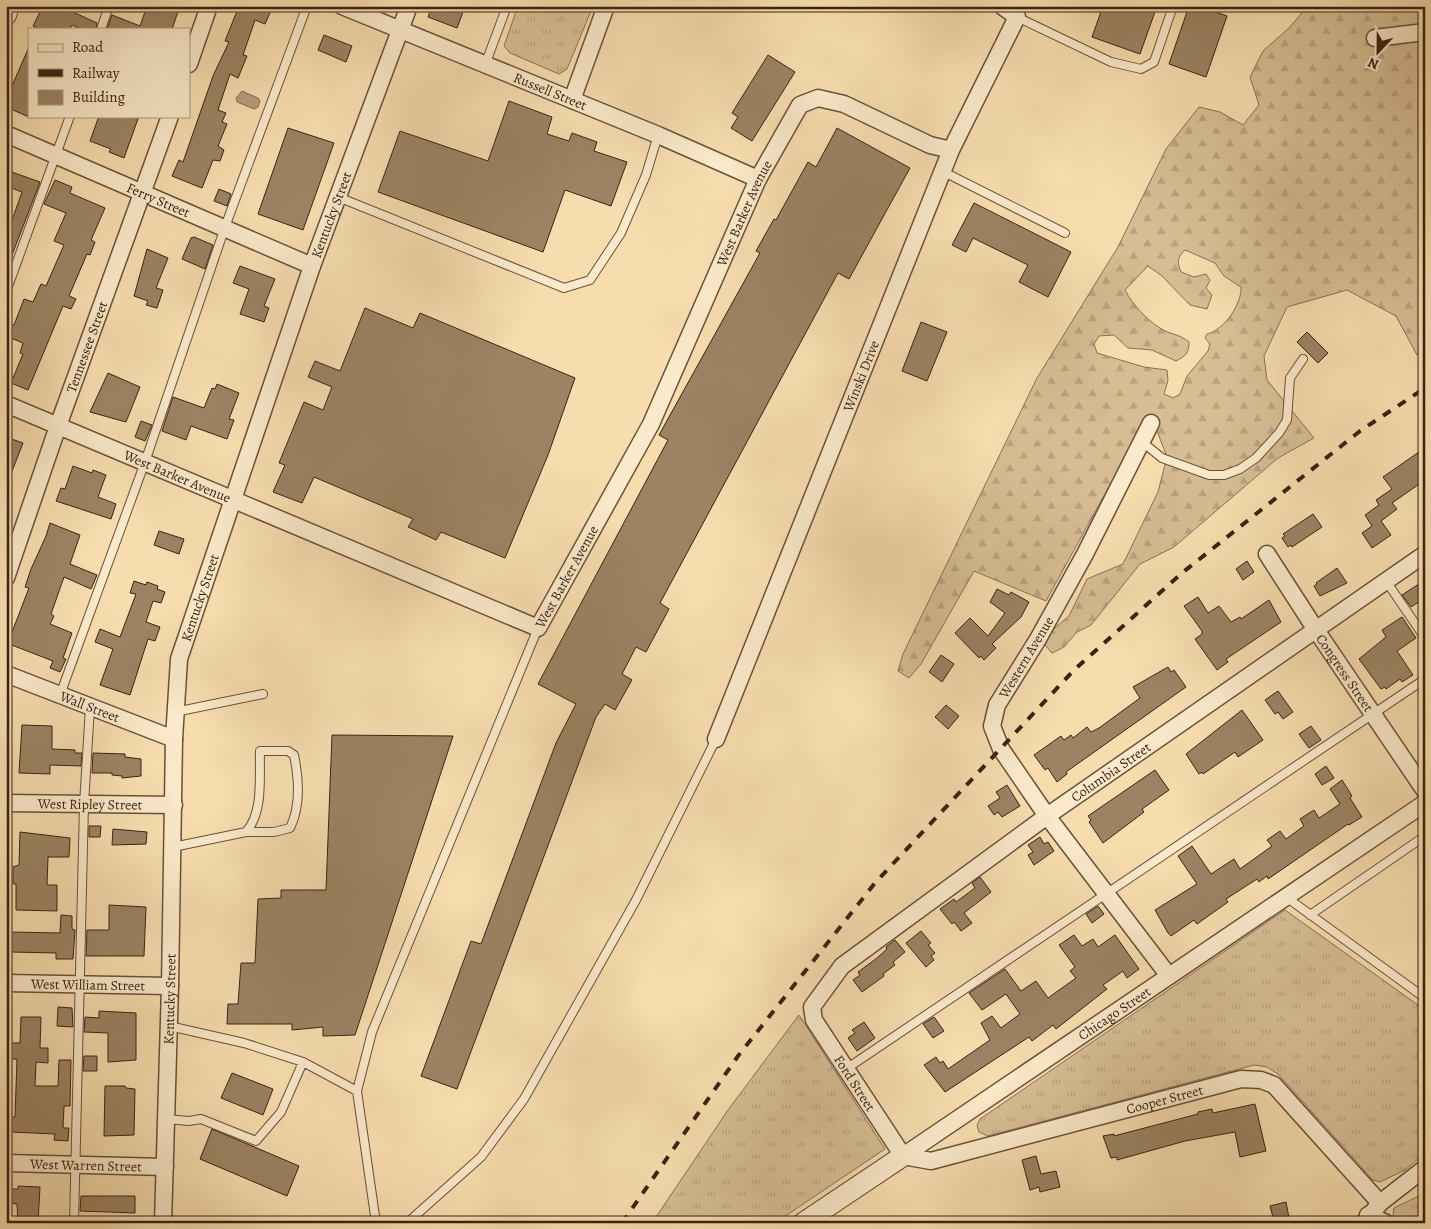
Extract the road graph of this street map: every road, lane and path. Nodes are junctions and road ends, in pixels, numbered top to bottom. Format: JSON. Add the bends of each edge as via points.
{"nodes":[{"id":1,"x":10,"y":6,"type":"edge"},
{"id":2,"x":109,"y":6,"type":"edge"},
{"id":3,"x":209,"y":6,"type":"edge"},
{"id":4,"x":307,"y":6,"type":"edge"},
{"id":5,"x":342,"y":6,"type":"edge"},
{"id":6,"x":409,"y":6,"type":"edge"},
{"id":7,"x":507,"y":6,"type":"edge"},
{"id":8,"x":606,"y":6,"type":"edge"},
{"id":9,"x":1002,"y":6,"type":"edge"},
{"id":10,"x":1173,"y":6,"type":"edge"},
{"id":11,"x":6,"y":16,"type":"edge"},
{"id":12,"x":1017,"y":17,"type":"junction"},
{"id":13,"x":101,"y":28,"type":"edge"},
{"id":14,"x":401,"y":30,"type":"junction"},
{"id":15,"x":1425,"y":32,"type":"edge"},
{"id":16,"x":1375,"y":38,"type":"dead end"},
{"id":17,"x":190,"y":61,"type":"edge"},
{"id":18,"x":485,"y":65,"type":"junction"},
{"id":19,"x":572,"y":100,"type":"junction"},
{"id":20,"x":69,"y":118,"type":"edge"},
{"id":21,"x":169,"y":118,"type":"edge"},
{"id":22,"x":6,"y":134,"type":"edge"},
{"id":23,"x":658,"y":135,"type":"junction"},
{"id":24,"x":951,"y":150,"type":"junction"},
{"id":25,"x":56,"y":155,"type":"junction"},
{"id":26,"x":942,"y":171,"type":"junction"},
{"id":27,"x":758,"y":179,"type":"junction"},
{"id":28,"x":144,"y":192,"type":"junction"},
{"id":29,"x":338,"y":197,"type":"junction"},
{"id":30,"x":225,"y":227,"type":"junction"},
{"id":31,"x":1065,"y":233,"type":"dead end"},
{"id":32,"x":312,"y":266,"type":"junction"},
{"id":33,"x":6,"y":292,"type":"edge"},
{"id":34,"x":1303,"y":359,"type":"dead end"},
{"id":35,"x":6,"y":404,"type":"edge"},
{"id":36,"x":1151,"y":423,"type":"dead end"},
{"id":37,"x":58,"y":426,"type":"junction"},
{"id":38,"x":1141,"y":441,"type":"junction"},
{"id":39,"x":145,"y":462,"type":"junction"},
{"id":40,"x":232,"y":498,"type":"junction"},
{"id":41,"x":1267,"y":554,"type":"dead end"},
{"id":42,"x":1425,"y":554,"type":"edge"},
{"id":43,"x":6,"y":578,"type":"edge"},
{"id":44,"x":1386,"y":581,"type":"junction"},
{"id":45,"x":538,"y":628,"type":"junction"},
{"id":46,"x":1316,"y":630,"type":"junction"},
{"id":47,"x":1425,"y":638,"type":"edge"},
{"id":48,"x":6,"y":674,"type":"edge"},
{"id":49,"x":1425,"y":679,"type":"edge"},
{"id":50,"x":263,"y":694,"type":"dead end"},
{"id":51,"x":60,"y":695,"type":"junction"},
{"id":52,"x":90,"y":707,"type":"junction"},
{"id":53,"x":175,"y":712,"type":"junction"},
{"id":54,"x":1372,"y":713,"type":"junction"},
{"id":55,"x":174,"y":739,"type":"junction"},
{"id":56,"x":716,"y":740,"type":"joint"},
{"id":57,"x":1425,"y":791,"type":"edge"},
{"id":58,"x":6,"y":803,"type":"edge"},
{"id":59,"x":84,"y":804,"type":"junction"},
{"id":60,"x":1425,"y":804,"type":"edge"},
{"id":61,"x":174,"y":805,"type":"junction"},
{"id":62,"x":1047,"y":816,"type":"junction"},
{"id":63,"x":246,"y":832,"type":"junction"},
{"id":64,"x":1425,"y":836,"type":"edge"},
{"id":65,"x":173,"y":847,"type":"junction"},
{"id":66,"x":1105,"y":892,"type":"junction"},
{"id":67,"x":1286,"y":897,"type":"junction"},
{"id":68,"x":1310,"y":915,"type":"junction"},
{"id":69,"x":1169,"y":976,"type":"junction"},
{"id":70,"x":6,"y":983,"type":"edge"},
{"id":71,"x":80,"y":984,"type":"junction"},
{"id":72,"x":170,"y":986,"type":"junction"},
{"id":73,"x":1425,"y":998,"type":"edge"},
{"id":74,"x":812,"y":1007,"type":"joint"},
{"id":75,"x":169,"y":1026,"type":"junction"},
{"id":76,"x":303,"y":1062,"type":"junction"},
{"id":77,"x":846,"y":1069,"type":"junction"},
{"id":78,"x":357,"y":1091,"type":"junction"},
{"id":79,"x":166,"y":1119,"type":"junction"},
{"id":80,"x":903,"y":1156,"type":"junction"},
{"id":81,"x":6,"y":1163,"type":"edge"},
{"id":82,"x":75,"y":1165,"type":"junction"},
{"id":83,"x":165,"y":1167,"type":"junction"},
{"id":84,"x":1425,"y":1168,"type":"edge"},
{"id":85,"x":1380,"y":1203,"type":"junction"},
{"id":86,"x":1366,"y":1219,"type":"edge"},
{"id":87,"x":74,"y":1223,"type":"edge"},
{"id":88,"x":164,"y":1223,"type":"edge"},
{"id":89,"x":376,"y":1223,"type":"edge"},
{"id":90,"x":406,"y":1223,"type":"edge"},
{"id":91,"x":803,"y":1223,"type":"edge"},
{"id":92,"x":1386,"y":1223,"type":"edge"}],
"edges":[{"from":1,"to":11,"type":"street"},
{"from":2,"to":13,"type":"lane"},
{"from":3,"to":17,"type":"street"},
{"from":4,"to":30,"type":"lane"},
{"from":5,"to":14,"type":"street","name":"Russell Street"},
{"from":6,"to":14,"type":"street","name":"Kentucky Street"},
{"from":7,"to":18,"type":"lane"},
{"from":8,"to":19,"type":"street"},
{"from":9,"to":12,"type":"street"},
{"from":10,"to":12,"type":"lane","via":[[1154,62],[1141,68],[1111,62]]},
{"from":12,"to":24,"type":"street","name":"Winski Drive"},
{"from":14,"to":18,"type":"street","name":"Russell Street"},
{"from":14,"to":29,"type":"street","name":"Kentucky Street"},
{"from":15,"to":16,"type":"street"},
{"from":18,"to":19,"type":"street","name":"Russell Street"},
{"from":19,"to":23,"type":"street","name":"Russell Street"},
{"from":20,"to":25,"type":"lane"},
{"from":21,"to":28,"type":"street","name":"Tennessee Street"},
{"from":22,"to":25,"type":"street","name":"Ferry Street"},
{"from":23,"to":27,"type":"street","name":"Russell Street"},
{"from":23,"to":29,"type":"lane","via":[[646,174],[620,233],[590,280],[564,288]]},
{"from":24,"to":26,"type":"street","name":"Winski Drive"},
{"from":24,"to":27,"type":"street","name":"West Barker Avenue","via":[[930,144],[844,104],[818,98],[800,105]]},
{"from":25,"to":28,"type":"street","name":"Ferry Street"},
{"from":25,"to":33,"type":"lane"},
{"from":26,"to":31,"type":"lane"},
{"from":26,"to":56,"type":"street","name":"Winski Drive"},
{"from":27,"to":45,"type":"street","name":"West Barker Avenue","via":[[651,424]]},
{"from":28,"to":30,"type":"street","name":"Ferry Street"},
{"from":28,"to":37,"type":"street","name":"Tennessee Street"},
{"from":29,"to":32,"type":"street","name":"Kentucky Street"},
{"from":30,"to":32,"type":"street","name":"Ferry Street"},
{"from":30,"to":39,"type":"lane"},
{"from":32,"to":40,"type":"street","name":"Kentucky Street"},
{"from":34,"to":38,"type":"lane","via":[[1290,378],[1287,420],[1280,433],[1240,469],[1224,475],[1209,475],[1162,458]]},
{"from":35,"to":37,"type":"street","name":"West Barker Avenue"},
{"from":36,"to":38,"type":"street","name":"Western Avenue"},
{"from":37,"to":39,"type":"street","name":"West Barker Avenue"},
{"from":37,"to":43,"type":"street","name":"Tennessee Street"},
{"from":38,"to":62,"type":"street","name":"Western Avenue","via":[[1085,554],[1038,639],[996,705],[992,726],[1000,749]]},
{"from":39,"to":40,"type":"street","name":"West Barker Avenue"},
{"from":39,"to":51,"type":"lane"},
{"from":40,"to":45,"type":"street","name":"West Barker Avenue"},
{"from":40,"to":53,"type":"street","name":"Kentucky Street","via":[[179,659]]},
{"from":41,"to":46,"type":"street","name":"Congress Street"},
{"from":42,"to":44,"type":"street","name":"Columbia Street"},
{"from":44,"to":46,"type":"street","name":"Columbia Street"},
{"from":44,"to":47,"type":"lane"},
{"from":45,"to":78,"type":"lane","via":[[372,1032]]},
{"from":46,"to":54,"type":"street","name":"Congress Street"},
{"from":46,"to":62,"type":"street","name":"Columbia Street"},
{"from":48,"to":51,"type":"street","name":"Wall Street"},
{"from":49,"to":54,"type":"lane"},
{"from":50,"to":53,"type":"lane"},
{"from":51,"to":52,"type":"street","name":"Wall Street"},
{"from":52,"to":55,"type":"street","name":"Wall Street"},
{"from":52,"to":59,"type":"lane"},
{"from":53,"to":55,"type":"street","name":"Kentucky Street"},
{"from":54,"to":57,"type":"street","name":"Congress Street"},
{"from":54,"to":66,"type":"lane"},
{"from":55,"to":61,"type":"street","name":"Kentucky Street"},
{"from":56,"to":90,"type":"lane","via":[[636,900],[524,1099],[481,1156]]},
{"from":58,"to":59,"type":"street","name":"West Ripley Street"},
{"from":59,"to":61,"type":"street","name":"West Ripley Street"},
{"from":59,"to":71,"type":"lane"},
{"from":60,"to":67,"type":"street","name":"Chicago Street"},
{"from":61,"to":65,"type":"street","name":"Kentucky Street"},
{"from":62,"to":66,"type":"street","name":"Western Avenue"},
{"from":62,"to":74,"type":"street","name":"Columbia Street","via":[[842,966]]},
{"from":63,"to":63,"type":"lane","via":[[274,832],[290,828],[297,813],[294,755],[260,751],[258,797],[253,824]]},
{"from":63,"to":65,"type":"lane"},
{"from":64,"to":68,"type":"lane"},
{"from":65,"to":72,"type":"street","name":"Kentucky Street"},
{"from":66,"to":69,"type":"street","name":"Western Avenue"},
{"from":66,"to":77,"type":"lane"},
{"from":67,"to":68,"type":"lane"},
{"from":67,"to":69,"type":"street","name":"Chicago Street"},
{"from":68,"to":73,"type":"lane"},
{"from":69,"to":80,"type":"street","name":"Chicago Street"},
{"from":70,"to":71,"type":"street","name":"West William Street"},
{"from":71,"to":72,"type":"street","name":"West William Street"},
{"from":71,"to":82,"type":"lane"},
{"from":72,"to":75,"type":"street","name":"Kentucky Street"},
{"from":74,"to":77,"type":"street","name":"Ford Street","via":[[814,1020]]},
{"from":75,"to":76,"type":"lane","via":[[244,1043]]},
{"from":75,"to":79,"type":"street","name":"Kentucky Street"},
{"from":76,"to":78,"type":"lane"},
{"from":76,"to":79,"type":"lane","via":[[281,1112],[256,1141],[201,1119]]},
{"from":77,"to":80,"type":"street","name":"Ford Street"},
{"from":78,"to":89,"type":"lane"},
{"from":79,"to":83,"type":"street","name":"Kentucky Street"},
{"from":80,"to":85,"type":"street","name":"Cooper Street","via":[[931,1161],[1241,1079],[1260,1080],[1274,1085]]},
{"from":80,"to":91,"type":"street","name":"Chicago Street"},
{"from":81,"to":82,"type":"street","name":"West Warren Street"},
{"from":82,"to":83,"type":"street","name":"West Warren Street"},
{"from":82,"to":87,"type":"lane"},
{"from":83,"to":88,"type":"street","name":"Kentucky Street"},
{"from":84,"to":85,"type":"street"},
{"from":85,"to":86,"type":"street"},
{"from":86,"to":92,"type":"street"}]}
